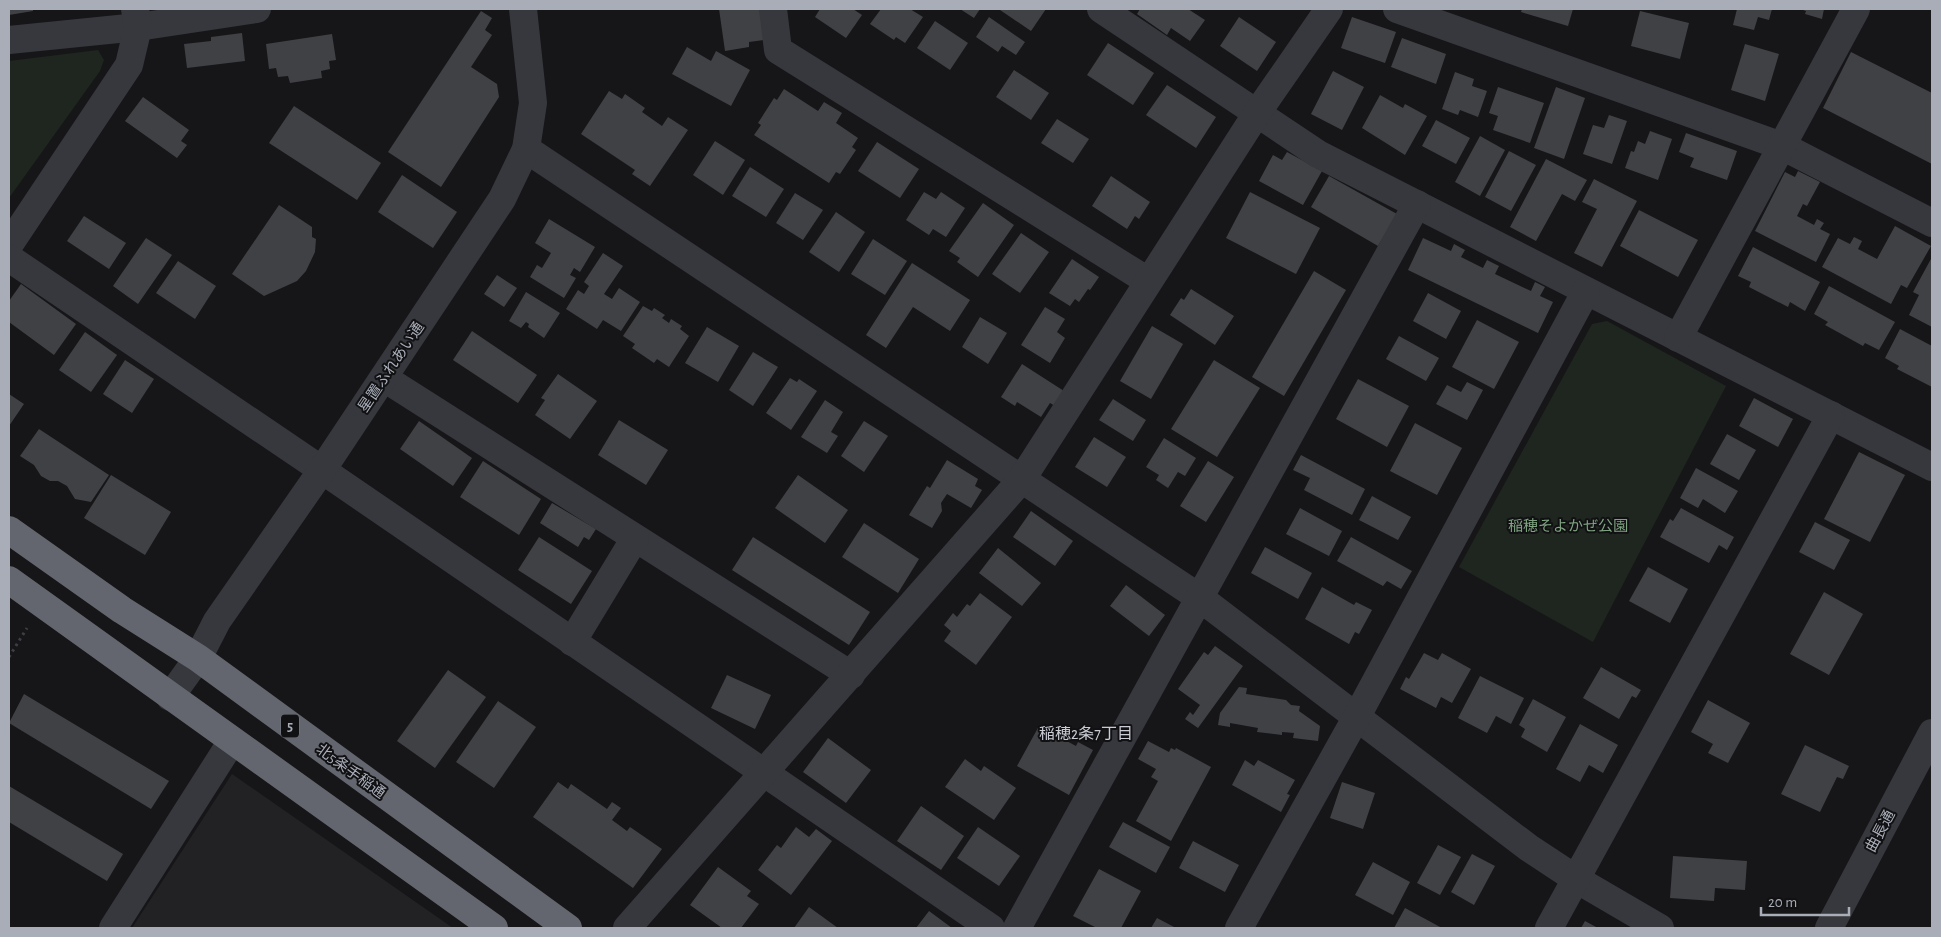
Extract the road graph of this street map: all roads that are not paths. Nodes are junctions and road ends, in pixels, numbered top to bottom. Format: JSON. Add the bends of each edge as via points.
{"nodes":[{"id":1,"x":257,"y":9,"type":"edge"},
{"id":2,"x":524,"y":9,"type":"edge"},
{"id":3,"x":773,"y":9,"type":"edge"},
{"id":4,"x":1329,"y":9,"type":"edge"},
{"id":5,"x":1397,"y":9,"type":"edge"},
{"id":6,"x":1856,"y":9,"type":"edge"},
{"id":7,"x":1107,"y":10,"type":"edge"},
{"id":8,"x":136,"y":18,"type":"edge"},
{"id":9,"x":9,"y":40,"type":"edge"},
{"id":10,"x":1257,"y":113,"type":"junction"},
{"id":11,"x":1782,"y":146,"type":"junction"},
{"id":12,"x":526,"y":149,"type":"junction"},
{"id":13,"x":1417,"y":204,"type":"junction"},
{"id":14,"x":1932,"y":223,"type":"edge"},
{"id":15,"x":9,"y":245,"type":"edge"},
{"id":16,"x":9,"y":258,"type":"edge"},
{"id":17,"x":1148,"y":282,"type":"junction"},
{"id":18,"x":1586,"y":291,"type":"junction"},
{"id":19,"x":1678,"y":338,"type":"junction"},
{"id":20,"x":384,"y":378,"type":"junction"},
{"id":21,"x":1831,"y":415,"type":"junction"},
{"id":22,"x":1932,"y":467,"type":"edge"},
{"id":23,"x":322,"y":470,"type":"junction"},
{"id":24,"x":1022,"y":479,"type":"junction"},
{"id":25,"x":9,"y":530,"type":"edge"},
{"id":26,"x":635,"y":538,"type":"junction"},
{"id":27,"x":9,"y":580,"type":"edge"},
{"id":28,"x":1200,"y":598,"type":"junction"},
{"id":29,"x":572,"y":642,"type":"junction"},
{"id":30,"x":198,"y":658,"type":"junction"},
{"id":31,"x":851,"y":675,"type":"junction"},
{"id":32,"x":170,"y":697,"type":"junction"},
{"id":33,"x":1356,"y":718,"type":"junction"},
{"id":34,"x":1932,"y":733,"type":"edge"},
{"id":35,"x":232,"y":741,"type":"junction"},
{"id":36,"x":765,"y":774,"type":"junction"},
{"id":37,"x":1576,"y":879,"type":"junction"},
{"id":38,"x":113,"y":928,"type":"edge"},
{"id":39,"x":494,"y":928,"type":"edge"},
{"id":40,"x":568,"y":928,"type":"edge"},
{"id":41,"x":627,"y":928,"type":"edge"},
{"id":42,"x":991,"y":928,"type":"edge"},
{"id":43,"x":1017,"y":928,"type":"edge"},
{"id":44,"x":1239,"y":928,"type":"edge"},
{"id":45,"x":1550,"y":928,"type":"edge"},
{"id":46,"x":1660,"y":928,"type":"edge"},
{"id":47,"x":1828,"y":928,"type":"edge"}],
"edges":[{"from":1,"to":8,"type":"street"},
{"from":2,"to":12,"type":"street","name":"星置ふれあい通","via":[[533,103]]},
{"from":3,"to":17,"type":"street","via":[[778,50]]},
{"from":4,"to":10,"type":"street"},
{"from":5,"to":11,"type":"street"},
{"from":6,"to":11,"type":"street"},
{"from":7,"to":10,"type":"street"},
{"from":8,"to":9,"type":"street"},
{"from":8,"to":15,"type":"street","via":[[129,64]]},
{"from":10,"to":13,"type":"street","via":[[1318,154]]},
{"from":10,"to":17,"type":"street"},
{"from":11,"to":14,"type":"street"},
{"from":11,"to":19,"type":"street"},
{"from":12,"to":20,"type":"street","name":"星置ふれあい通","via":[[502,199]]},
{"from":12,"to":24,"type":"street"},
{"from":13,"to":18,"type":"street"},
{"from":13,"to":28,"type":"street"},
{"from":16,"to":23,"type":"street"},
{"from":17,"to":24,"type":"street"},
{"from":18,"to":19,"type":"street"},
{"from":18,"to":33,"type":"street"},
{"from":19,"to":21,"type":"street"},
{"from":20,"to":23,"type":"street","name":"星置ふれあい通"},
{"from":20,"to":26,"type":"street"},
{"from":21,"to":22,"type":"street"},
{"from":21,"to":37,"type":"street"},
{"from":23,"to":29,"type":"street"},
{"from":23,"to":30,"type":"street","name":"星置ふれあい通","via":[[217,621]]},
{"from":24,"to":28,"type":"street"},
{"from":24,"to":31,"type":"street"},
{"from":25,"to":30,"type":"highway","name":"北5条手稲通","number":"5","via":[[122,610]]},
{"from":26,"to":29,"type":"street"},
{"from":26,"to":31,"type":"street"},
{"from":27,"to":32,"type":"highway"},
{"from":28,"to":33,"type":"street"},
{"from":28,"to":43,"type":"street"},
{"from":29,"to":36,"type":"street"},
{"from":30,"to":32,"type":"street","name":"星置ふれあい通"},
{"from":30,"to":40,"type":"highway","name":"北5条手稲通","number":"5"},
{"from":31,"to":36,"type":"street"},
{"from":32,"to":35,"type":"highway"},
{"from":33,"to":37,"type":"street","via":[[1529,848]]},
{"from":33,"to":44,"type":"street"},
{"from":34,"to":47,"type":"street","name":"曲長通"},
{"from":35,"to":38,"type":"street"},
{"from":35,"to":39,"type":"highway"},
{"from":36,"to":41,"type":"street"},
{"from":36,"to":42,"type":"street"},
{"from":37,"to":45,"type":"street"},
{"from":37,"to":46,"type":"street"}]}
